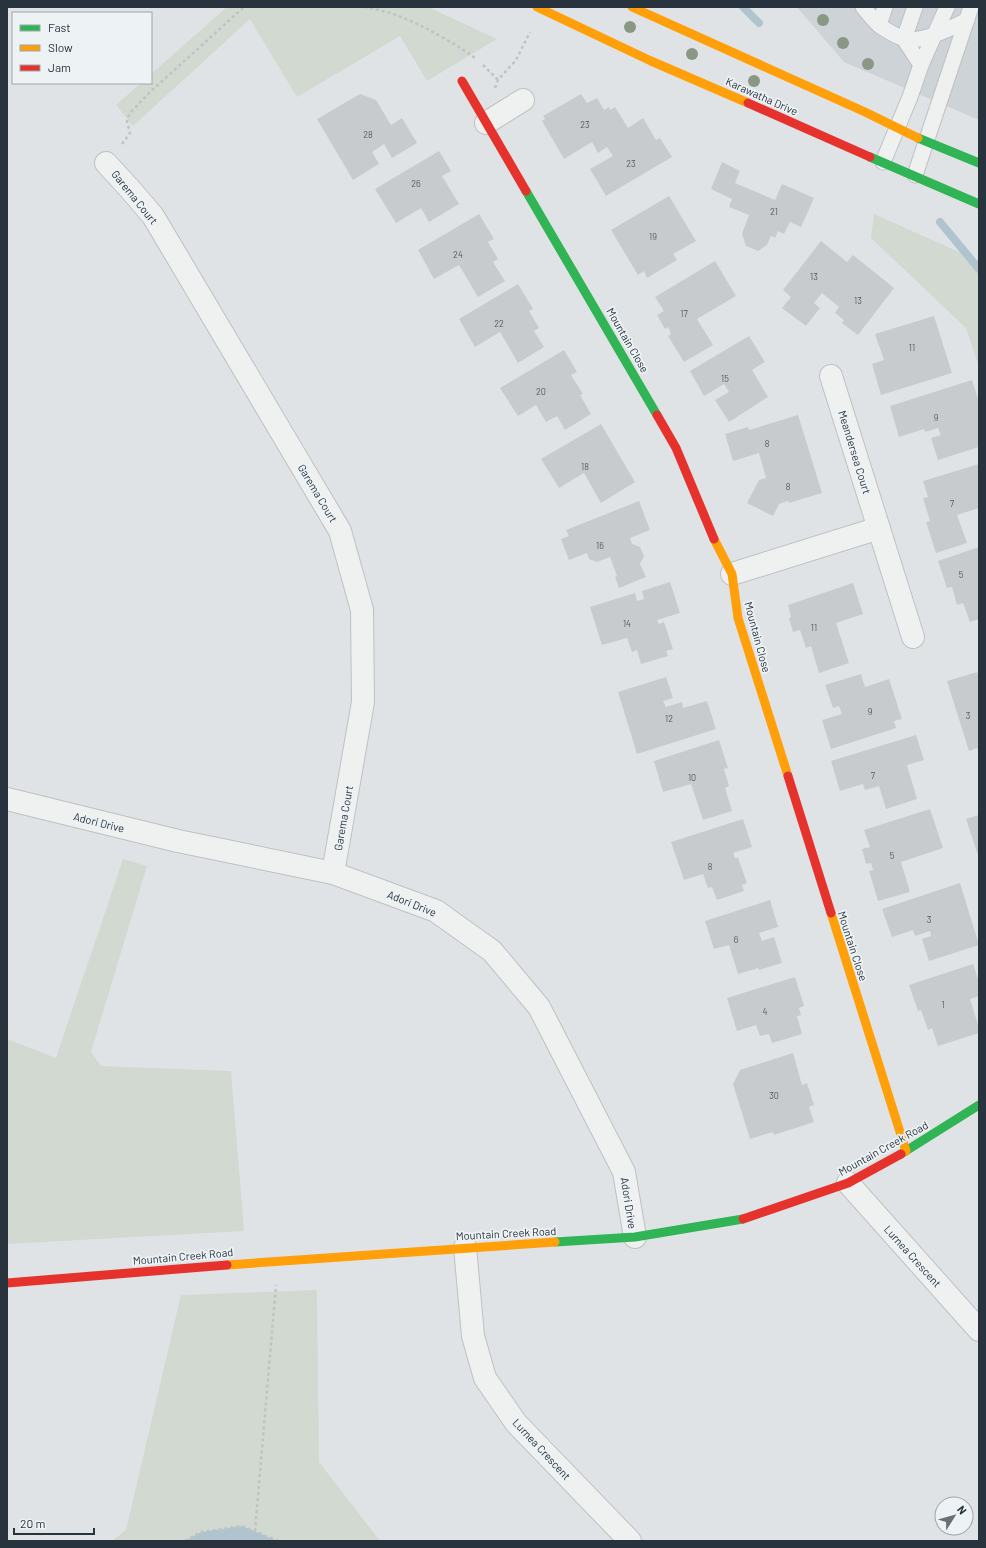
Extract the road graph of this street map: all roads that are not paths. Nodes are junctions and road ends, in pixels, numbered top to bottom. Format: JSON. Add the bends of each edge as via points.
{"nodes":[{"id":1,"x":536,"y":7,"type":"edge"},
{"id":2,"x":632,"y":7,"type":"edge"},
{"id":3,"x":863,"y":7,"type":"edge"},
{"id":4,"x":885,"y":7,"type":"edge"},
{"id":5,"x":915,"y":7,"type":"edge"},
{"id":6,"x":947,"y":7,"type":"edge"},
{"id":7,"x":969,"y":14,"type":"edge"},
{"id":8,"x":879,"y":25,"type":"junction"},
{"id":9,"x":935,"y":35,"type":"junction"},
{"id":10,"x":904,"y":39,"type":"junction"},
{"id":11,"x":921,"y":65,"type":"junction"},
{"id":12,"x":462,"y":81,"type":"dead end"},
{"id":13,"x":523,"y":100,"type":"dead end"},
{"id":14,"x":493,"y":118,"type":"junction"},
{"id":15,"x":897,"y":128,"type":"junction"},
{"id":16,"x":927,"y":142,"type":"junction"},
{"id":17,"x":883,"y":162,"type":"junction"},
{"id":18,"x":979,"y":163,"type":"edge"},
{"id":19,"x":106,"y":164,"type":"road end"},
{"id":20,"x":919,"y":177,"type":"junction"},
{"id":21,"x":979,"y":204,"type":"edge"},
{"id":22,"x":831,"y":376,"type":"dead end"},
{"id":23,"x":879,"y":528,"type":"junction"},
{"id":24,"x":732,"y":574,"type":"junction"},
{"id":25,"x":913,"y":637,"type":"dead end"},
{"id":26,"x":7,"y":799,"type":"edge"},
{"id":27,"x":333,"y":873,"type":"junction"},
{"id":28,"x":979,"y":1104,"type":"edge"},
{"id":29,"x":906,"y":1151,"type":"junction"},
{"id":30,"x":848,"y":1183,"type":"junction"},
{"id":31,"x":635,"y":1237,"type":"junction"},
{"id":32,"x":465,"y":1247,"type":"junction"},
{"id":33,"x":7,"y":1283,"type":"edge"},
{"id":34,"x":979,"y":1330,"type":"edge"},
{"id":35,"x":630,"y":1541,"type":"edge"}],
"edges":[{"from":1,"to":17,"type":"street","name":"Karawatha Drive","via":[[651,61]]},
{"from":2,"to":15,"type":"street"},
{"from":3,"to":8,"type":"lane"},
{"from":4,"to":8,"type":"lane"},
{"from":5,"to":10,"type":"lane"},
{"from":6,"to":9,"type":"lane"},
{"from":7,"to":9,"type":"lane","via":[[947,31]]},
{"from":7,"to":16,"type":"lane"},
{"from":8,"to":10,"type":"lane"},
{"from":9,"to":10,"type":"lane"},
{"from":9,"to":11,"type":"lane"},
{"from":10,"to":11,"type":"lane"},
{"from":11,"to":15,"type":"lane"},
{"from":12,"to":14,"type":"street","name":"Mountain Close"},
{"from":13,"to":14,"type":"street"},
{"from":14,"to":24,"type":"street","name":"Mountain Close","via":[[676,448],[709,530]]},
{"from":15,"to":16,"type":"street"},
{"from":15,"to":17,"type":"lane"},
{"from":16,"to":18,"type":"street"},
{"from":16,"to":20,"type":"lane"},
{"from":17,"to":20,"type":"street","name":"Karawatha Drive"},
{"from":19,"to":27,"type":"street","name":"Garema Court","via":[[153,216],[340,531],[362,610],[363,702]]},
{"from":20,"to":21,"type":"street","name":"Karawatha Drive"},
{"from":22,"to":23,"type":"street","name":"Meandersea Court"},
{"from":23,"to":24,"type":"street"},
{"from":23,"to":25,"type":"street","name":"Meandersea Court"},
{"from":24,"to":29,"type":"street","name":"Mountain Close","via":[[738,618]]},
{"from":26,"to":27,"type":"street","name":"Adori Drive","via":[[178,841]]},
{"from":27,"to":31,"type":"street","name":"Adori Drive","via":[[436,911],[492,951],[539,1007],[624,1172]]},
{"from":28,"to":29,"type":"street","name":"Mountain Creek Road"},
{"from":29,"to":30,"type":"street","name":"Mountain Creek Road"},
{"from":30,"to":31,"type":"street","name":"Mountain Creek Road","via":[[745,1219]]},
{"from":30,"to":34,"type":"street","name":"Lurnea Crescent"},
{"from":31,"to":32,"type":"street","name":"Mountain Creek Road"},
{"from":32,"to":33,"type":"street","name":"Mountain Creek Road"},
{"from":32,"to":35,"type":"street","name":"Lurnea Crescent","via":[[473,1336],[485,1378],[516,1423]]}]}
